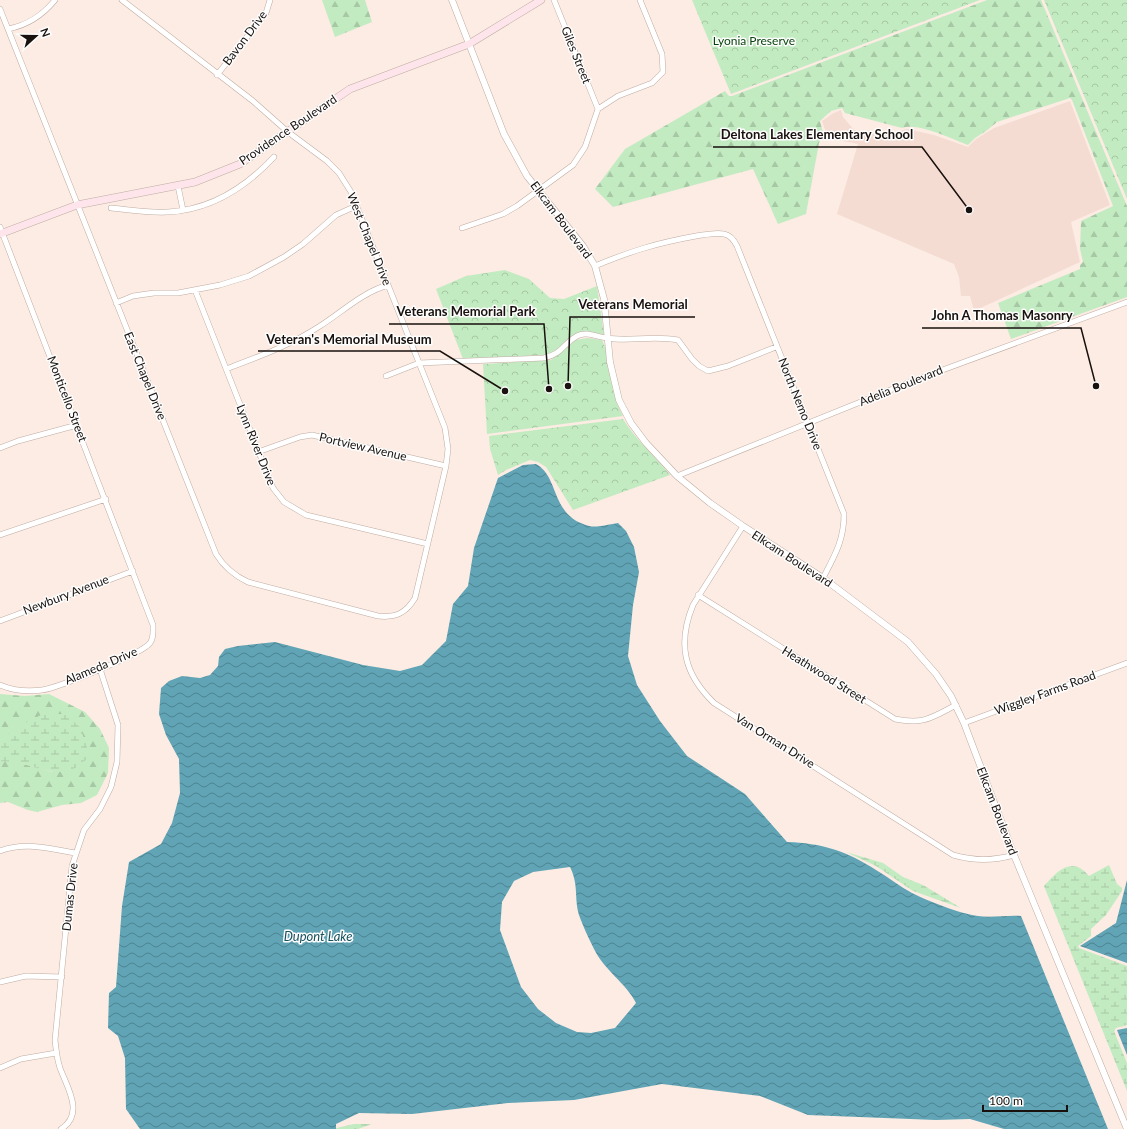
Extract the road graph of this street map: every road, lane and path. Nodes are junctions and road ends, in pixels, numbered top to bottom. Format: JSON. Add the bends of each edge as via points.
{"nodes":[{"id":1,"x":55,"y":0,"type":"edge"},
{"id":2,"x":122,"y":0,"type":"edge"},
{"id":3,"x":270,"y":0,"type":"edge"},
{"id":4,"x":452,"y":0,"type":"edge"},
{"id":5,"x":541,"y":0,"type":"edge"},
{"id":6,"x":554,"y":0,"type":"edge"},
{"id":7,"x":640,"y":0,"type":"edge"},
{"id":8,"x":0,"y":9,"type":"edge"},
{"id":9,"x":8,"y":29,"type":"junction"},
{"id":10,"x":469,"y":44,"type":"junction"},
{"id":11,"x":217,"y":75,"type":"junction"},
{"id":12,"x":598,"y":109,"type":"junction"},
{"id":13,"x":288,"y":132,"type":"junction"},
{"id":14,"x":274,"y":157,"type":"dead end"},
{"id":15,"x":178,"y":186,"type":"junction"},
{"id":16,"x":539,"y":189,"type":"junction"},
{"id":17,"x":77,"y":205,"type":"junction"},
{"id":18,"x":356,"y":206,"type":"junction"},
{"id":19,"x":111,"y":208,"type":"dead end"},
{"id":20,"x":183,"y":210,"type":"junction"},
{"id":21,"x":462,"y":228,"type":"dead end"},
{"id":22,"x":1,"y":232,"type":"edge"},
{"id":23,"x":595,"y":266,"type":"junction"},
{"id":24,"x":388,"y":285,"type":"junction"},
{"id":25,"x":195,"y":290,"type":"junction"},
{"id":26,"x":1127,"y":302,"type":"edge"},
{"id":27,"x":116,"y":303,"type":"junction"},
{"id":28,"x":608,"y":339,"type":"junction"},
{"id":29,"x":776,"y":347,"type":"junction"},
{"id":30,"x":420,"y":363,"type":"junction"},
{"id":31,"x":226,"y":369,"type":"junction"},
{"id":32,"x":386,"y":376,"type":"dead end"},
{"id":33,"x":808,"y":424,"type":"junction"},
{"id":34,"x":77,"y":425,"type":"junction"},
{"id":35,"x":0,"y":448,"type":"edge"},
{"id":36,"x":258,"y":452,"type":"junction"},
{"id":37,"x":446,"y":466,"type":"junction"},
{"id":38,"x":677,"y":476,"type":"junction"},
{"id":39,"x":106,"y":499,"type":"junction"},
{"id":40,"x":743,"y":526,"type":"junction"},
{"id":41,"x":0,"y":534,"type":"edge"},
{"id":42,"x":428,"y":544,"type":"junction"},
{"id":43,"x":133,"y":570,"type":"junction"},
{"id":44,"x":823,"y":578,"type":"junction"},
{"id":45,"x":698,"y":595,"type":"junction"},
{"id":46,"x":401,"y":613,"type":"joint"},
{"id":47,"x":0,"y":621,"type":"edge"},
{"id":48,"x":1127,"y":663,"type":"edge"},
{"id":49,"x":100,"y":670,"type":"junction"},
{"id":50,"x":0,"y":685,"type":"edge"},
{"id":51,"x":956,"y":705,"type":"junction"},
{"id":52,"x":964,"y":723,"type":"junction"},
{"id":53,"x":0,"y":851,"type":"edge"},
{"id":54,"x":75,"y":853,"type":"junction"},
{"id":55,"x":1014,"y":855,"type":"junction"},
{"id":56,"x":62,"y":977,"type":"junction"},
{"id":57,"x":0,"y":982,"type":"edge"},
{"id":58,"x":56,"y":1053,"type":"junction"},
{"id":59,"x":0,"y":1068,"type":"edge"},
{"id":60,"x":61,"y":1129,"type":"edge"},
{"id":61,"x":1127,"y":1129,"type":"edge"}],
"edges":[{"from":1,"to":9,"type":"street","via":[[46,11],[30,23]]},
{"from":2,"to":11,"type":"street","name":"West Chapel Drive"},
{"from":3,"to":11,"type":"street","name":"Bavon Drive","via":[[266,13]]},
{"from":4,"to":10,"type":"street","name":"Elkcam Boulevard"},
{"from":5,"to":10,"type":"main road","name":"Providence Boulevard"},
{"from":6,"to":12,"type":"street","name":"Giles Street"},
{"from":7,"to":12,"type":"street","via":[[662,54],[663,72],[652,83],[618,96]]},
{"from":8,"to":9,"type":"street","name":"East Chapel Drive"},
{"from":9,"to":17,"type":"street","name":"East Chapel Drive"},
{"from":10,"to":13,"type":"main road","name":"Providence Boulevard","via":[[350,89]]},
{"from":10,"to":16,"type":"street","name":"Elkcam Boulevard","via":[[504,134],[527,176]]},
{"from":11,"to":13,"type":"street","name":"West Chapel Drive","via":[[254,101]]},
{"from":12,"to":16,"type":"street","via":[[585,148],[573,165]]},
{"from":13,"to":15,"type":"main road","name":"Providence Boulevard","via":[[240,164]]},
{"from":13,"to":18,"type":"street","name":"West Chapel Drive","via":[[332,165],[351,192]]},
{"from":14,"to":20,"type":"street","name":"Providence Boulevard","via":[[258,174],[226,196],[210,204]]},
{"from":15,"to":17,"type":"main road","name":"Providence Boulevard"},
{"from":15,"to":20,"type":"street"},
{"from":16,"to":21,"type":"street","via":[[503,214]]},
{"from":16,"to":23,"type":"street","name":"Elkcam Boulevard","via":[[583,246]]},
{"from":17,"to":22,"type":"main road","name":"Providence Boulevard"},
{"from":17,"to":27,"type":"street","name":"East Chapel Drive"},
{"from":18,"to":24,"type":"street","name":"West Chapel Drive"},
{"from":18,"to":25,"type":"street","via":[[336,216],[284,258],[249,276]]},
{"from":19,"to":20,"type":"street","name":"Providence Boulevard","via":[[154,213]]},
{"from":22,"to":34,"type":"street","name":"Monticello Street"},
{"from":23,"to":28,"type":"street","name":"Elkcam Boulevard","via":[[604,299]]},
{"from":23,"to":29,"type":"street","name":"North Nemo Drive","via":[[661,242],[713,234],[726,235],[732,238],[737,246]]},
{"from":24,"to":30,"type":"street","name":"West Chapel Drive"},
{"from":24,"to":31,"type":"street","via":[[364,296],[286,345]]},
{"from":25,"to":27,"type":"street","via":[[178,293],[154,292]]},
{"from":25,"to":31,"type":"street","name":"Lynn River Drive"},
{"from":26,"to":33,"type":"street","name":"Adelia Boulevard","via":[[910,382]]},
{"from":27,"to":46,"type":"street","name":"East Chapel Drive","via":[[216,554],[223,565],[248,582],[378,616],[388,617]]},
{"from":28,"to":29,"type":"street","via":[[663,337],[678,340],[692,359],[708,371]]},
{"from":28,"to":30,"type":"street","via":[[595,335],[577,336],[556,356],[544,358]]},
{"from":28,"to":38,"type":"street","name":"Elkcam Boulevard","via":[[610,362],[619,400],[631,423],[646,443]]},
{"from":29,"to":33,"type":"street","name":"North Nemo Drive"},
{"from":30,"to":32,"type":"street"},
{"from":30,"to":37,"type":"street","name":"West Chapel Drive","via":[[446,428]]},
{"from":31,"to":36,"type":"street","name":"Lynn River Drive"},
{"from":33,"to":38,"type":"street","name":"Adelia Boulevard"},
{"from":33,"to":44,"type":"street","name":"North Nemo Drive","via":[[844,514],[844,530]]},
{"from":34,"to":35,"type":"street"},
{"from":34,"to":39,"type":"street","name":"Monticello Street"},
{"from":36,"to":37,"type":"street","name":"Portview Avenue","via":[[312,435]]},
{"from":36,"to":42,"type":"street","name":"Lynn River Drive","via":[[273,488],[284,502],[296,510],[306,515]]},
{"from":37,"to":42,"type":"street","name":"West Chapel Drive"},
{"from":38,"to":40,"type":"street","name":"Elkcam Boulevard"},
{"from":39,"to":41,"type":"street"},
{"from":39,"to":43,"type":"street","name":"Monticello Street"},
{"from":40,"to":44,"type":"street","name":"Elkcam Boulevard"},
{"from":40,"to":45,"type":"street","name":"Van Orman Drive"},
{"from":42,"to":46,"type":"street","name":"West Chapel Drive","via":[[415,598],[408,609]]},
{"from":43,"to":47,"type":"street","name":"Newbury Avenue"},
{"from":43,"to":49,"type":"street","name":"Alameda Drive","via":[[154,634],[150,643],[140,651]]},
{"from":44,"to":51,"type":"street","name":"Elkcam Boulevard","via":[[908,642],[936,674]]},
{"from":45,"to":51,"type":"street","name":"Heathwood Street","via":[[894,719],[912,723],[930,719]]},
{"from":45,"to":55,"type":"street","name":"Van Orman Drive","via":[[687,619],[684,646],[693,679],[714,703],[953,855],[978,861],[992,861]]},
{"from":48,"to":52,"type":"street","name":"Wiggley Farms Road"},
{"from":49,"to":50,"type":"street","name":"Alameda Drive","via":[[43,690],[13,691]]},
{"from":49,"to":54,"type":"street","name":"Dumas Drive","via":[[118,725],[117,762],[111,787],[84,830]]},
{"from":51,"to":52,"type":"street","name":"Elkcam Boulevard"},
{"from":52,"to":55,"type":"street","name":"Elkcam Boulevard"},
{"from":53,"to":54,"type":"street","via":[[11,846],[27,845]]},
{"from":54,"to":56,"type":"street","name":"Dumas Drive"},
{"from":55,"to":61,"type":"street","name":"Elkcam Boulevard"},
{"from":56,"to":57,"type":"street","via":[[26,976]]},
{"from":56,"to":58,"type":"street","name":"Dumas Drive","via":[[55,1040]]},
{"from":58,"to":59,"type":"street","via":[[21,1059]]},
{"from":58,"to":60,"type":"street","name":"Dumas Drive","via":[[74,1107],[66,1125]]}]}
